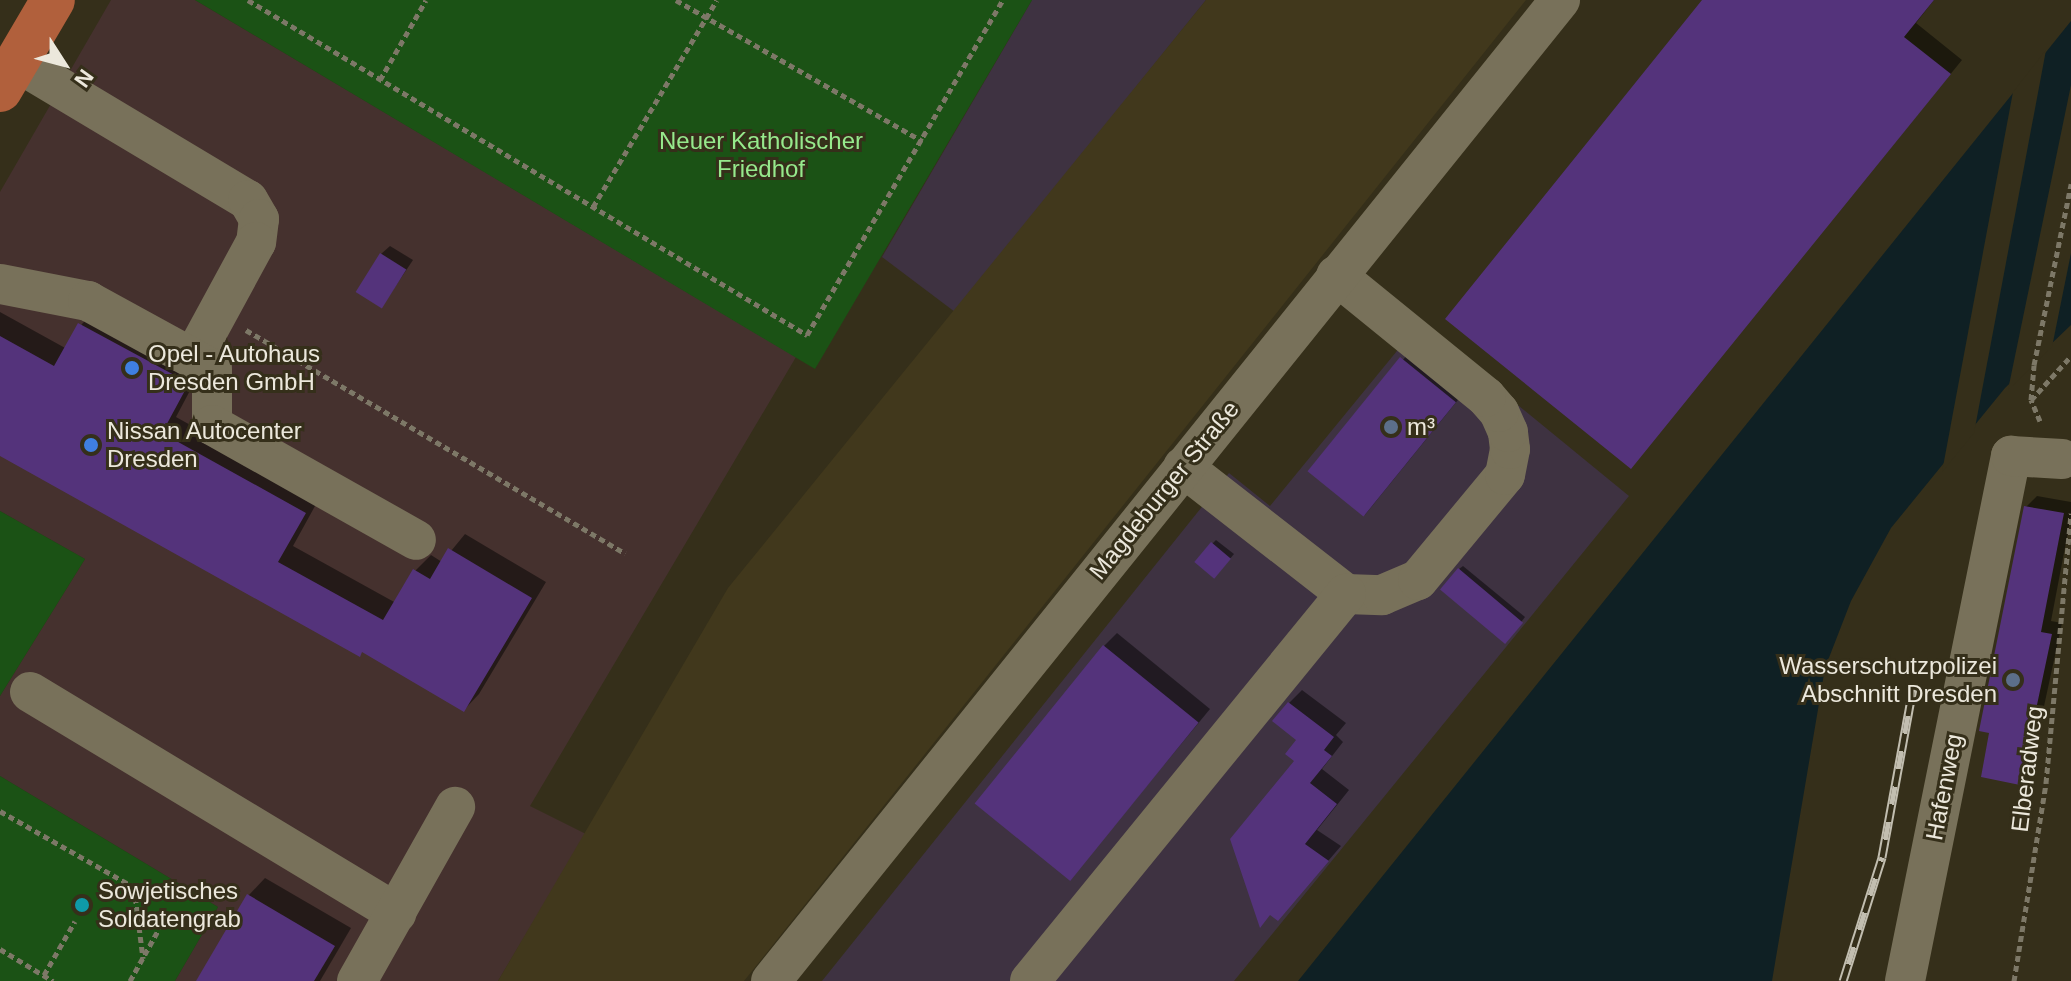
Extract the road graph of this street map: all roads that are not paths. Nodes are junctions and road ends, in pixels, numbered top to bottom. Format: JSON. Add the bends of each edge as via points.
{"nodes":[{"id":1,"x":53,"y":0,"type":"edge"},
{"id":2,"x":1560,"y":0,"type":"edge"},
{"id":3,"x":8,"y":76,"type":"edge"},
{"id":4,"x":1336,"y":275,"type":"junction"},
{"id":5,"x":0,"y":284,"type":"edge"},
{"id":6,"x":193,"y":358,"type":"junction"},
{"id":7,"x":2062,"y":459,"type":"dead end"},
{"id":8,"x":1183,"y":467,"type":"junction"},
{"id":9,"x":416,"y":540,"type":"dead end"},
{"id":10,"x":1346,"y":594,"type":"junction"},
{"id":11,"x":30,"y":692,"type":"dead end"},
{"id":12,"x":455,"y":807,"type":"dead end"},
{"id":13,"x":396,"y":913,"type":"junction"},
{"id":14,"x":357,"y":981,"type":"edge"},
{"id":15,"x":771,"y":981,"type":"edge"},
{"id":16,"x":1030,"y":981,"type":"edge"},
{"id":17,"x":1905,"y":981,"type":"edge"}],
"edges":[{"from":1,"to":3,"type":"main road"},
{"from":2,"to":4,"type":"street","name":"Magdeburger Straße"},
{"from":3,"to":6,"type":"street","via":[[248,200],[259,219],[256,242]]},
{"from":4,"to":8,"type":"street","name":"Magdeburger Straße"},
{"from":4,"to":10,"type":"street","via":[[1486,397],[1508,432],[1510,449],[1505,475],[1418,580],[1382,595]]},
{"from":5,"to":6,"type":"street","via":[[88,301]]},
{"from":6,"to":9,"type":"street","via":[[212,369],[212,425]]},
{"from":7,"to":17,"type":"street","name":"Hafenweg","via":[[2011,456]]},
{"from":8,"to":10,"type":"street"},
{"from":8,"to":15,"type":"street","name":"Magdeburger Straße"},
{"from":10,"to":16,"type":"street"},
{"from":11,"to":13,"type":"street"},
{"from":12,"to":13,"type":"street"},
{"from":13,"to":14,"type":"street"}]}
